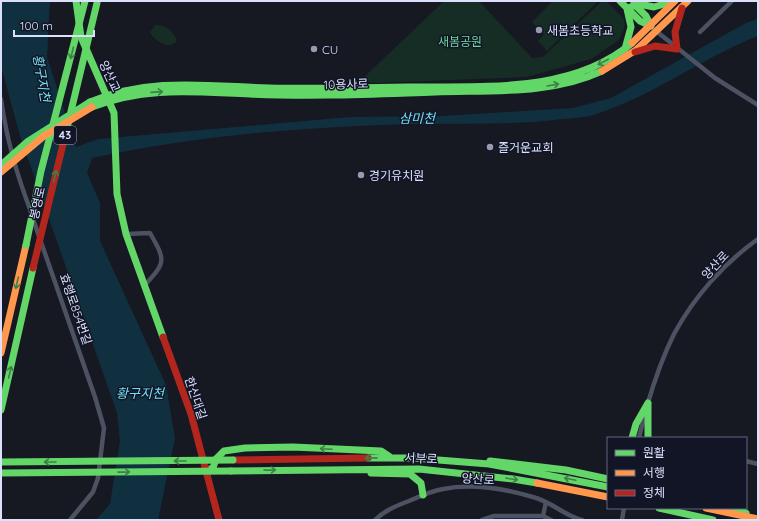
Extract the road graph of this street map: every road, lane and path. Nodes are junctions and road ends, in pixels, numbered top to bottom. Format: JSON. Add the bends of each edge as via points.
{"nodes":[{"id":1,"x":76,"y":1,"type":"edge"},
{"id":2,"x":85,"y":1,"type":"edge"},
{"id":3,"x":620,"y":1,"type":"edge"},
{"id":4,"x":675,"y":1,"type":"edge"},
{"id":5,"x":732,"y":1,"type":"edge"},
{"id":6,"x":97,"y":2,"type":"edge"},
{"id":7,"x":632,"y":2,"type":"edge"},
{"id":8,"x":685,"y":4,"type":"edge"},
{"id":9,"x":628,"y":9,"type":"junction"},
{"id":10,"x":651,"y":26,"type":"junction"},
{"id":11,"x":657,"y":31,"type":"junction"},
{"id":12,"x":700,"y":32,"type":"dead end"},
{"id":13,"x":677,"y":49,"type":"junction"},
{"id":14,"x":629,"y":50,"type":"junction"},
{"id":15,"x":134,"y":86,"type":"junction"},
{"id":16,"x":136,"y":95,"type":"junction"},
{"id":17,"x":108,"y":98,"type":"junction"},
{"id":18,"x":1,"y":99,"type":"edge"},
{"id":19,"x":91,"y":105,"type":"junction"},
{"id":20,"x":758,"y":105,"type":"edge"},
{"id":21,"x":116,"y":161,"type":"joint"},
{"id":22,"x":1,"y":165,"type":"edge"},
{"id":23,"x":1,"y":172,"type":"edge"},
{"id":24,"x":126,"y":234,"type":"junction"},
{"id":25,"x":758,"y":239,"type":"edge"},
{"id":26,"x":144,"y":286,"type":"junction"},
{"id":27,"x":1,"y":353,"type":"edge"},
{"id":28,"x":648,"y":403,"type":"junction"},
{"id":29,"x":1,"y":410,"type":"edge"},
{"id":30,"x":641,"y":428,"type":"junction"},
{"id":31,"x":632,"y":437,"type":"edge"},
{"id":32,"x":639,"y":437,"type":"edge"},
{"id":33,"x":647,"y":437,"type":"edge"},
{"id":34,"x":648,"y":437,"type":"edge"},
{"id":35,"x":390,"y":458,"type":"junction"},
{"id":36,"x":747,"y":461,"type":"edge"},
{"id":37,"x":1,"y":462,"type":"edge"},
{"id":38,"x":472,"y":462,"type":"junction"},
{"id":39,"x":758,"y":464,"type":"edge"},
{"id":40,"x":317,"y":469,"type":"junction"},
{"id":41,"x":206,"y":470,"type":"junction"},
{"id":42,"x":1,"y":473,"type":"edge"},
{"id":43,"x":607,"y":479,"type":"edge"},
{"id":44,"x":607,"y":487,"type":"edge"},
{"id":45,"x":423,"y":495,"type":"junction"},
{"id":46,"x":607,"y":497,"type":"edge"},
{"id":47,"x":546,"y":502,"type":"junction"},
{"id":48,"x":624,"y":509,"type":"edge"},
{"id":49,"x":664,"y":509,"type":"edge"},
{"id":50,"x":711,"y":509,"type":"edge"},
{"id":51,"x":735,"y":509,"type":"edge"},
{"id":52,"x":543,"y":516,"type":"junction"},
{"id":53,"x":527,"y":518,"type":"edge"},
{"id":54,"x":758,"y":518,"type":"edge"},
{"id":55,"x":70,"y":520,"type":"edge"},
{"id":56,"x":219,"y":520,"type":"edge"},
{"id":57,"x":375,"y":520,"type":"edge"},
{"id":58,"x":482,"y":520,"type":"edge"},
{"id":59,"x":551,"y":520,"type":"edge"},
{"id":60,"x":582,"y":520,"type":"edge"},
{"id":61,"x":622,"y":520,"type":"edge"},
{"id":62,"x":713,"y":520,"type":"edge"}],
"edges":[{"from":1,"to":17,"type":"main road","name":"양산교","via":[[81,37]]},
{"from":2,"to":27,"type":"main road","name":"봉영로","number":"43","one_way":true,"bridge":true,"via":[[41,171]]},
{"from":3,"to":9,"type":"main road"},
{"from":4,"to":7,"type":"main road","via":[[654,7]]},
{"from":4,"to":10,"type":"main road","name":"10용사로"},
{"from":5,"to":12,"type":"street"},
{"from":29,"to":6,"type":"main road","name":"봉영로","number":"43","one_way":true,"bridge":true},
{"from":7,"to":9,"type":"main road","via":[[633,6]]},
{"from":7,"to":10,"type":"main road","via":[[646,16]]},
{"from":8,"to":11,"type":"main road","name":"10용사로"},
{"from":8,"to":13,"type":"main road","via":[[675,32]]},
{"from":9,"to":10,"type":"main road","via":[[640,21]]},
{"from":9,"to":14,"type":"main road","via":[[631,28]]},
{"from":10,"to":11,"type":"street"},
{"from":10,"to":14,"type":"main road","name":"10용사로"},
{"from":11,"to":13,"type":"street"},
{"from":11,"to":14,"type":"main road","name":"10용사로"},
{"from":13,"to":14,"type":"main road","via":[[655,46]]},
{"from":13,"to":20,"type":"street","via":[[715,78]]},
{"from":14,"to":15,"type":"main road","name":"10용사로","one_way":true,"via":[[584,71],[522,83],[302,90],[161,84]]},
{"from":16,"to":14,"type":"main road","name":"10용사로","one_way":true,"via":[[177,91],[302,96],[530,88],[582,79],[610,67]]},
{"from":15,"to":16,"type":"main road","via":[[132,91]]},
{"from":15,"to":17,"type":"main road","name":"10용사로"},
{"from":16,"to":17,"type":"main road","name":"10용사로"},
{"from":17,"to":19,"type":"main road","name":"10용사로"},
{"from":17,"to":21,"type":"main road","name":"양산교","via":[[114,119]]},
{"from":18,"to":55,"type":"street","name":"효행로854번길","via":[[6,136],[15,171],[49,263],[104,428],[98,478],[93,492]]},
{"from":19,"to":22,"type":"main road","name":"10용사로","bridge":true,"via":[[32,138]]},
{"from":19,"to":23,"type":"main road","name":"10용사로","bridge":true,"via":[[44,136]]},
{"from":21,"to":24,"type":"main road","name":"한신대길","via":[[117,194]]},
{"from":24,"to":26,"type":"main road","name":"한신대길"},
{"from":24,"to":26,"type":"street","via":[[150,233],[162,253],[162,261],[156,273]]},
{"from":25,"to":28,"type":"street","name":"양산로","via":[[732,259],[697,300],[674,335]]},
{"from":26,"to":41,"type":"main road","name":"한신대길","via":[[191,414]]},
{"from":28,"to":30,"type":"street","name":"양산로"},
{"from":28,"to":31,"type":"main road","via":[[636,424]]},
{"from":28,"to":34,"type":"main road"},
{"from":30,"to":32,"type":"street","name":"양산로"},
{"from":30,"to":33,"type":"street"},
{"from":35,"to":37,"type":"main road","name":"서부로","one_way":true,"bridge":true},
{"from":35,"to":38,"type":"main road","name":"서부로"},
{"from":35,"to":41,"type":"main road","one_way":true,"via":[[381,451],[293,447],[245,448],[224,451],[216,459],[213,468]]},
{"from":36,"to":39,"type":"street"},
{"from":38,"to":43,"type":"main road","via":[[499,461],[566,470]]},
{"from":44,"to":38,"type":"main road","name":"서부로","one_way":true},
{"from":42,"to":40,"type":"main road","name":"서부로","one_way":true,"bridge":true},
{"from":40,"to":45,"type":"main road","via":[[410,474],[421,483]]},
{"from":40,"to":46,"type":"main road","name":"서부로","one_way":true,"via":[[418,469],[461,472]]},
{"from":41,"to":56,"type":"main road","name":"한신대길"},
{"from":45,"to":47,"type":"street","name":"양산로","via":[[462,486],[493,489]]},
{"from":45,"to":57,"type":"street","name":"양산로","via":[[387,509]]},
{"from":47,"to":52,"type":"street"},
{"from":47,"to":60,"type":"street","name":"양산로"},
{"from":48,"to":61,"type":"street"},
{"from":49,"to":62,"type":"main road"},
{"from":50,"to":54,"type":"main road"},
{"from":51,"to":54,"type":"main road"},
{"from":52,"to":53,"type":"street"},
{"from":52,"to":59,"type":"street"},
{"from":53,"to":58,"type":"street","via":[[494,516]]}]}
